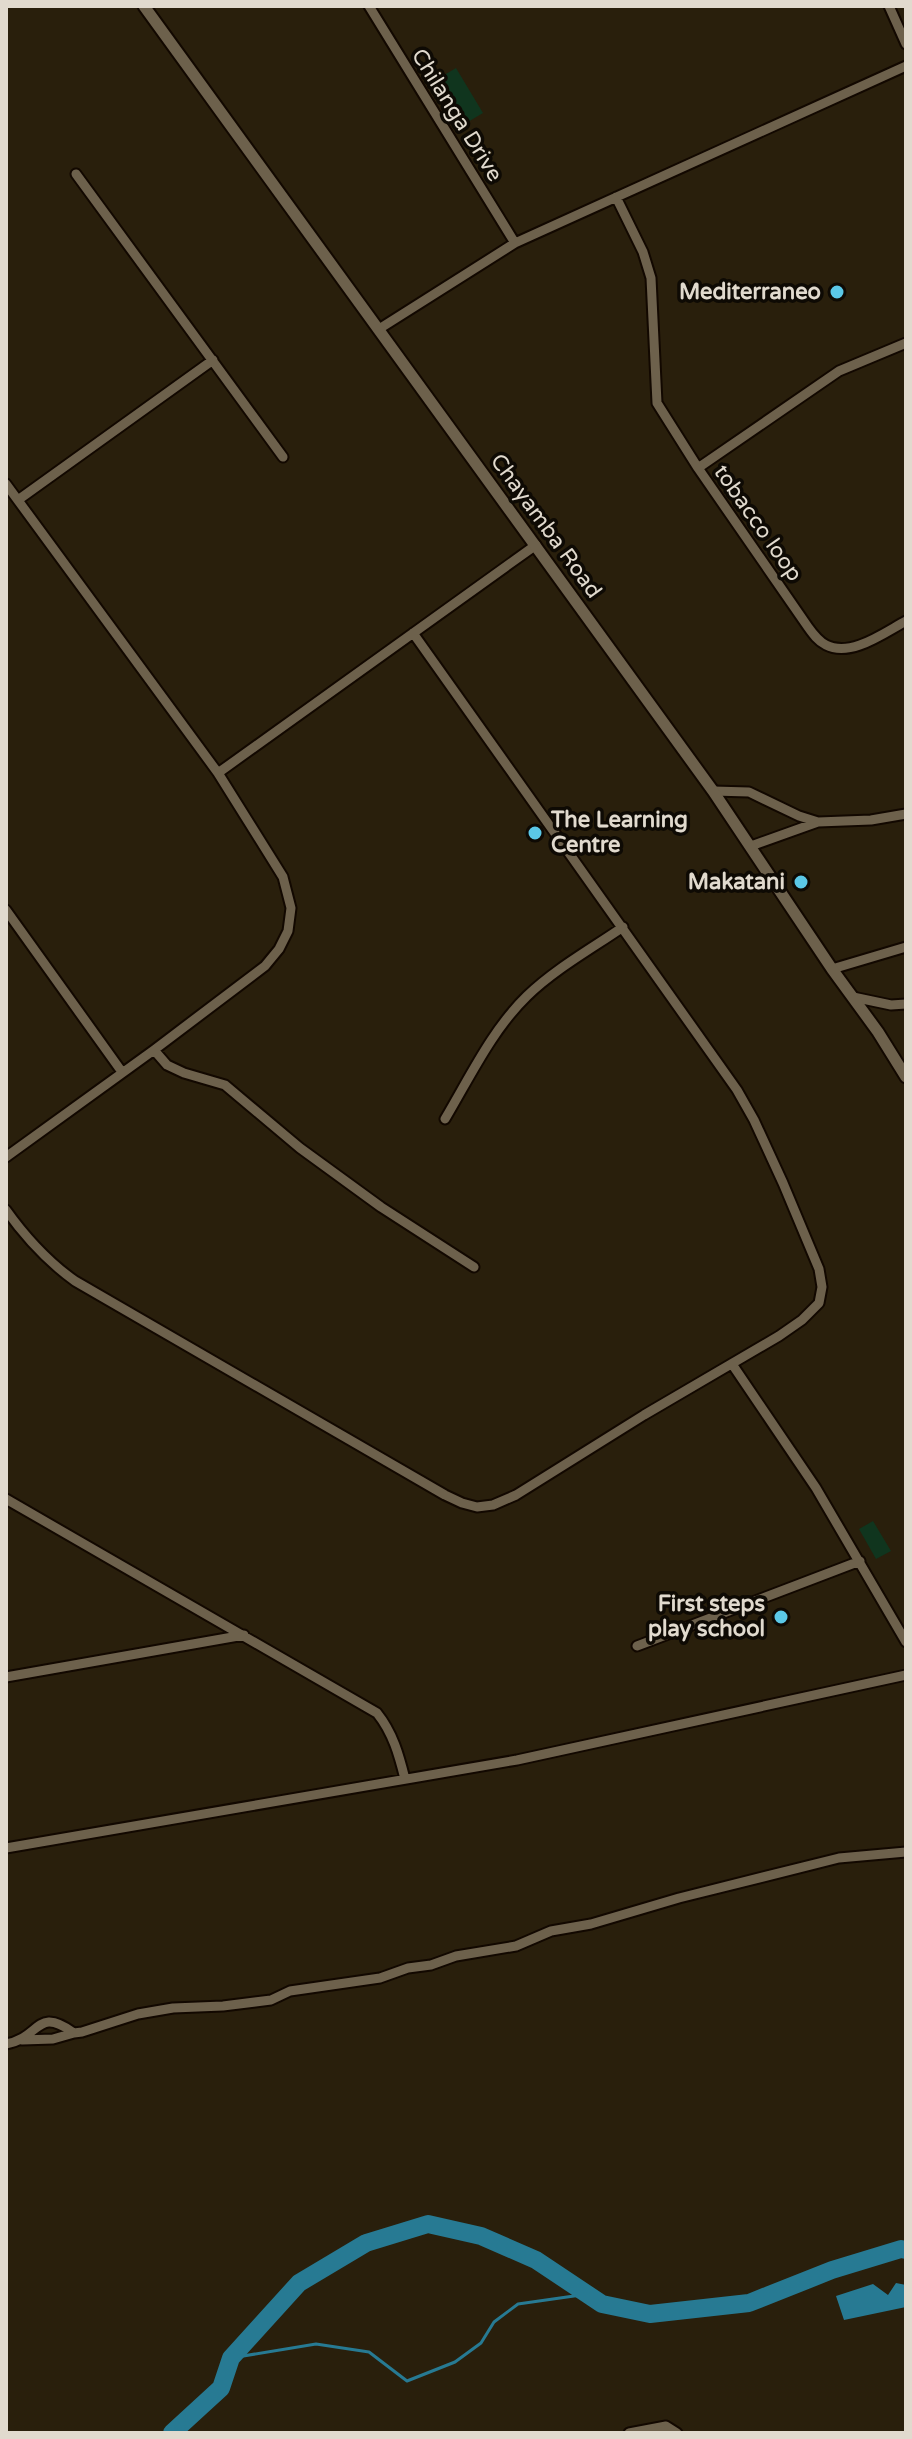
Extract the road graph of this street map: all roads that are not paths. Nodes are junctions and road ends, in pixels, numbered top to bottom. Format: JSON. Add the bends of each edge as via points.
{"nodes":[{"id":1,"x":144,"y":6,"type":"edge"},
{"id":2,"x":889,"y":6,"type":"edge"},
{"id":3,"x":373,"y":7,"type":"edge"},
{"id":4,"x":906,"y":44,"type":"edge"},
{"id":5,"x":906,"y":66,"type":"edge"},
{"id":6,"x":76,"y":174,"type":"dead end"},
{"id":7,"x":616,"y":197,"type":"junction"},
{"id":8,"x":515,"y":243,"type":"junction"},
{"id":9,"x":379,"y":329,"type":"junction"},
{"id":10,"x":906,"y":343,"type":"edge"},
{"id":11,"x":213,"y":360,"type":"junction"},
{"id":12,"x":283,"y":457,"type":"dead end"},
{"id":13,"x":698,"y":468,"type":"junction"},
{"id":14,"x":6,"y":484,"type":"edge"},
{"id":15,"x":18,"y":500,"type":"junction"},
{"id":16,"x":536,"y":545,"type":"junction"},
{"id":17,"x":906,"y":621,"type":"edge"},
{"id":18,"x":413,"y":633,"type":"junction"},
{"id":19,"x":218,"y":773,"type":"junction"},
{"id":20,"x":713,"y":791,"type":"junction"},
{"id":21,"x":906,"y":814,"type":"edge"},
{"id":22,"x":818,"y":822,"type":"junction"},
{"id":23,"x":751,"y":846,"type":"junction"},
{"id":24,"x":6,"y":910,"type":"edge"},
{"id":25,"x":623,"y":927,"type":"junction"},
{"id":26,"x":906,"y":947,"type":"edge"},
{"id":27,"x":832,"y":969,"type":"junction"},
{"id":28,"x":853,"y":997,"type":"junction"},
{"id":29,"x":906,"y":1004,"type":"edge"},
{"id":30,"x":154,"y":1050,"type":"junction"},
{"id":31,"x":122,"y":1072,"type":"junction"},
{"id":32,"x":906,"y":1077,"type":"edge"},
{"id":33,"x":445,"y":1119,"type":"dead end"},
{"id":34,"x":6,"y":1157,"type":"edge"},
{"id":35,"x":6,"y":1210,"type":"edge"},
{"id":36,"x":474,"y":1267,"type":"dead end"},
{"id":37,"x":732,"y":1364,"type":"junction"},
{"id":38,"x":6,"y":1499,"type":"edge"},
{"id":39,"x":860,"y":1561,"type":"junction"},
{"id":40,"x":244,"y":1635,"type":"junction"},
{"id":41,"x":906,"y":1642,"type":"edge"},
{"id":42,"x":637,"y":1646,"type":"dead end"},
{"id":43,"x":906,"y":1675,"type":"edge"},
{"id":44,"x":6,"y":1677,"type":"edge"},
{"id":45,"x":405,"y":1779,"type":"junction"},
{"id":46,"x":6,"y":1848,"type":"edge"},
{"id":47,"x":906,"y":1852,"type":"edge"},
{"id":48,"x":74,"y":2033,"type":"junction"},
{"id":49,"x":21,"y":2040,"type":"junction"},
{"id":50,"x":6,"y":2044,"type":"edge"},
{"id":51,"x":629,"y":2433,"type":"edge"},
{"id":52,"x":677,"y":2433,"type":"edge"}],
"edges":[{"from":1,"to":9,"type":"street","name":"Chayamba Road"},
{"from":2,"to":4,"type":"street"},
{"from":3,"to":8,"type":"street","name":"Chilanga Drive"},
{"from":5,"to":7,"type":"street"},
{"from":6,"to":11,"type":"street"},
{"from":7,"to":8,"type":"street"},
{"from":7,"to":13,"type":"street","via":[[651,278],[657,403]]},
{"from":8,"to":9,"type":"street"},
{"from":9,"to":16,"type":"street","name":"Chayamba Road"},
{"from":10,"to":13,"type":"street","name":"tobacco loop","via":[[827,378]]},
{"from":11,"to":12,"type":"street"},
{"from":11,"to":15,"type":"street"},
{"from":13,"to":17,"type":"street","name":"tobacco loop","via":[[822,643],[850,648]]},
{"from":14,"to":15,"type":"street"},
{"from":15,"to":19,"type":"street"},
{"from":16,"to":18,"type":"street"},
{"from":16,"to":20,"type":"street","name":"Chayamba Road"},
{"from":18,"to":19,"type":"street"},
{"from":18,"to":25,"type":"street"},
{"from":19,"to":30,"type":"street","via":[[283,877],[291,908],[288,931],[265,966]]},
{"from":20,"to":22,"type":"street","via":[[749,792]]},
{"from":20,"to":23,"type":"street","name":"Chayamba Road"},
{"from":21,"to":22,"type":"street"},
{"from":22,"to":23,"type":"street"},
{"from":23,"to":27,"type":"street","name":"Chayamba Road"},
{"from":24,"to":31,"type":"street"},
{"from":25,"to":33,"type":"street","via":[[525,998],[499,1029]]},
{"from":25,"to":37,"type":"street","via":[[737,1090],[822,1278],[819,1303],[809,1315]]},
{"from":26,"to":27,"type":"street"},
{"from":27,"to":28,"type":"street","name":"Chayamba Road"},
{"from":28,"to":29,"type":"street"},
{"from":28,"to":32,"type":"street","name":"Chayamba Road"},
{"from":30,"to":31,"type":"street"},
{"from":30,"to":36,"type":"street","via":[[167,1065],[225,1085],[300,1148]]},
{"from":31,"to":34,"type":"street"},
{"from":35,"to":37,"type":"street","via":[[51,1264],[75,1281],[470,1506],[493,1505],[516,1495]]},
{"from":37,"to":39,"type":"street"},
{"from":38,"to":40,"type":"street"},
{"from":39,"to":41,"type":"street"},
{"from":39,"to":42,"type":"street"},
{"from":40,"to":44,"type":"street"},
{"from":40,"to":45,"type":"street","via":[[377,1713],[396,1746]]},
{"from":43,"to":45,"type":"street","via":[[517,1760]]},
{"from":45,"to":46,"type":"street"},
{"from":47,"to":48,"type":"street","via":[[824,1862],[380,1978],[290,1991],[271,2000],[138,2014]]},
{"from":48,"to":49,"type":"street"},
{"from":48,"to":49,"type":"street","via":[[45,2022]]},
{"from":49,"to":50,"type":"street"},
{"from":51,"to":52,"type":"street","via":[[666,2426]]}]}
